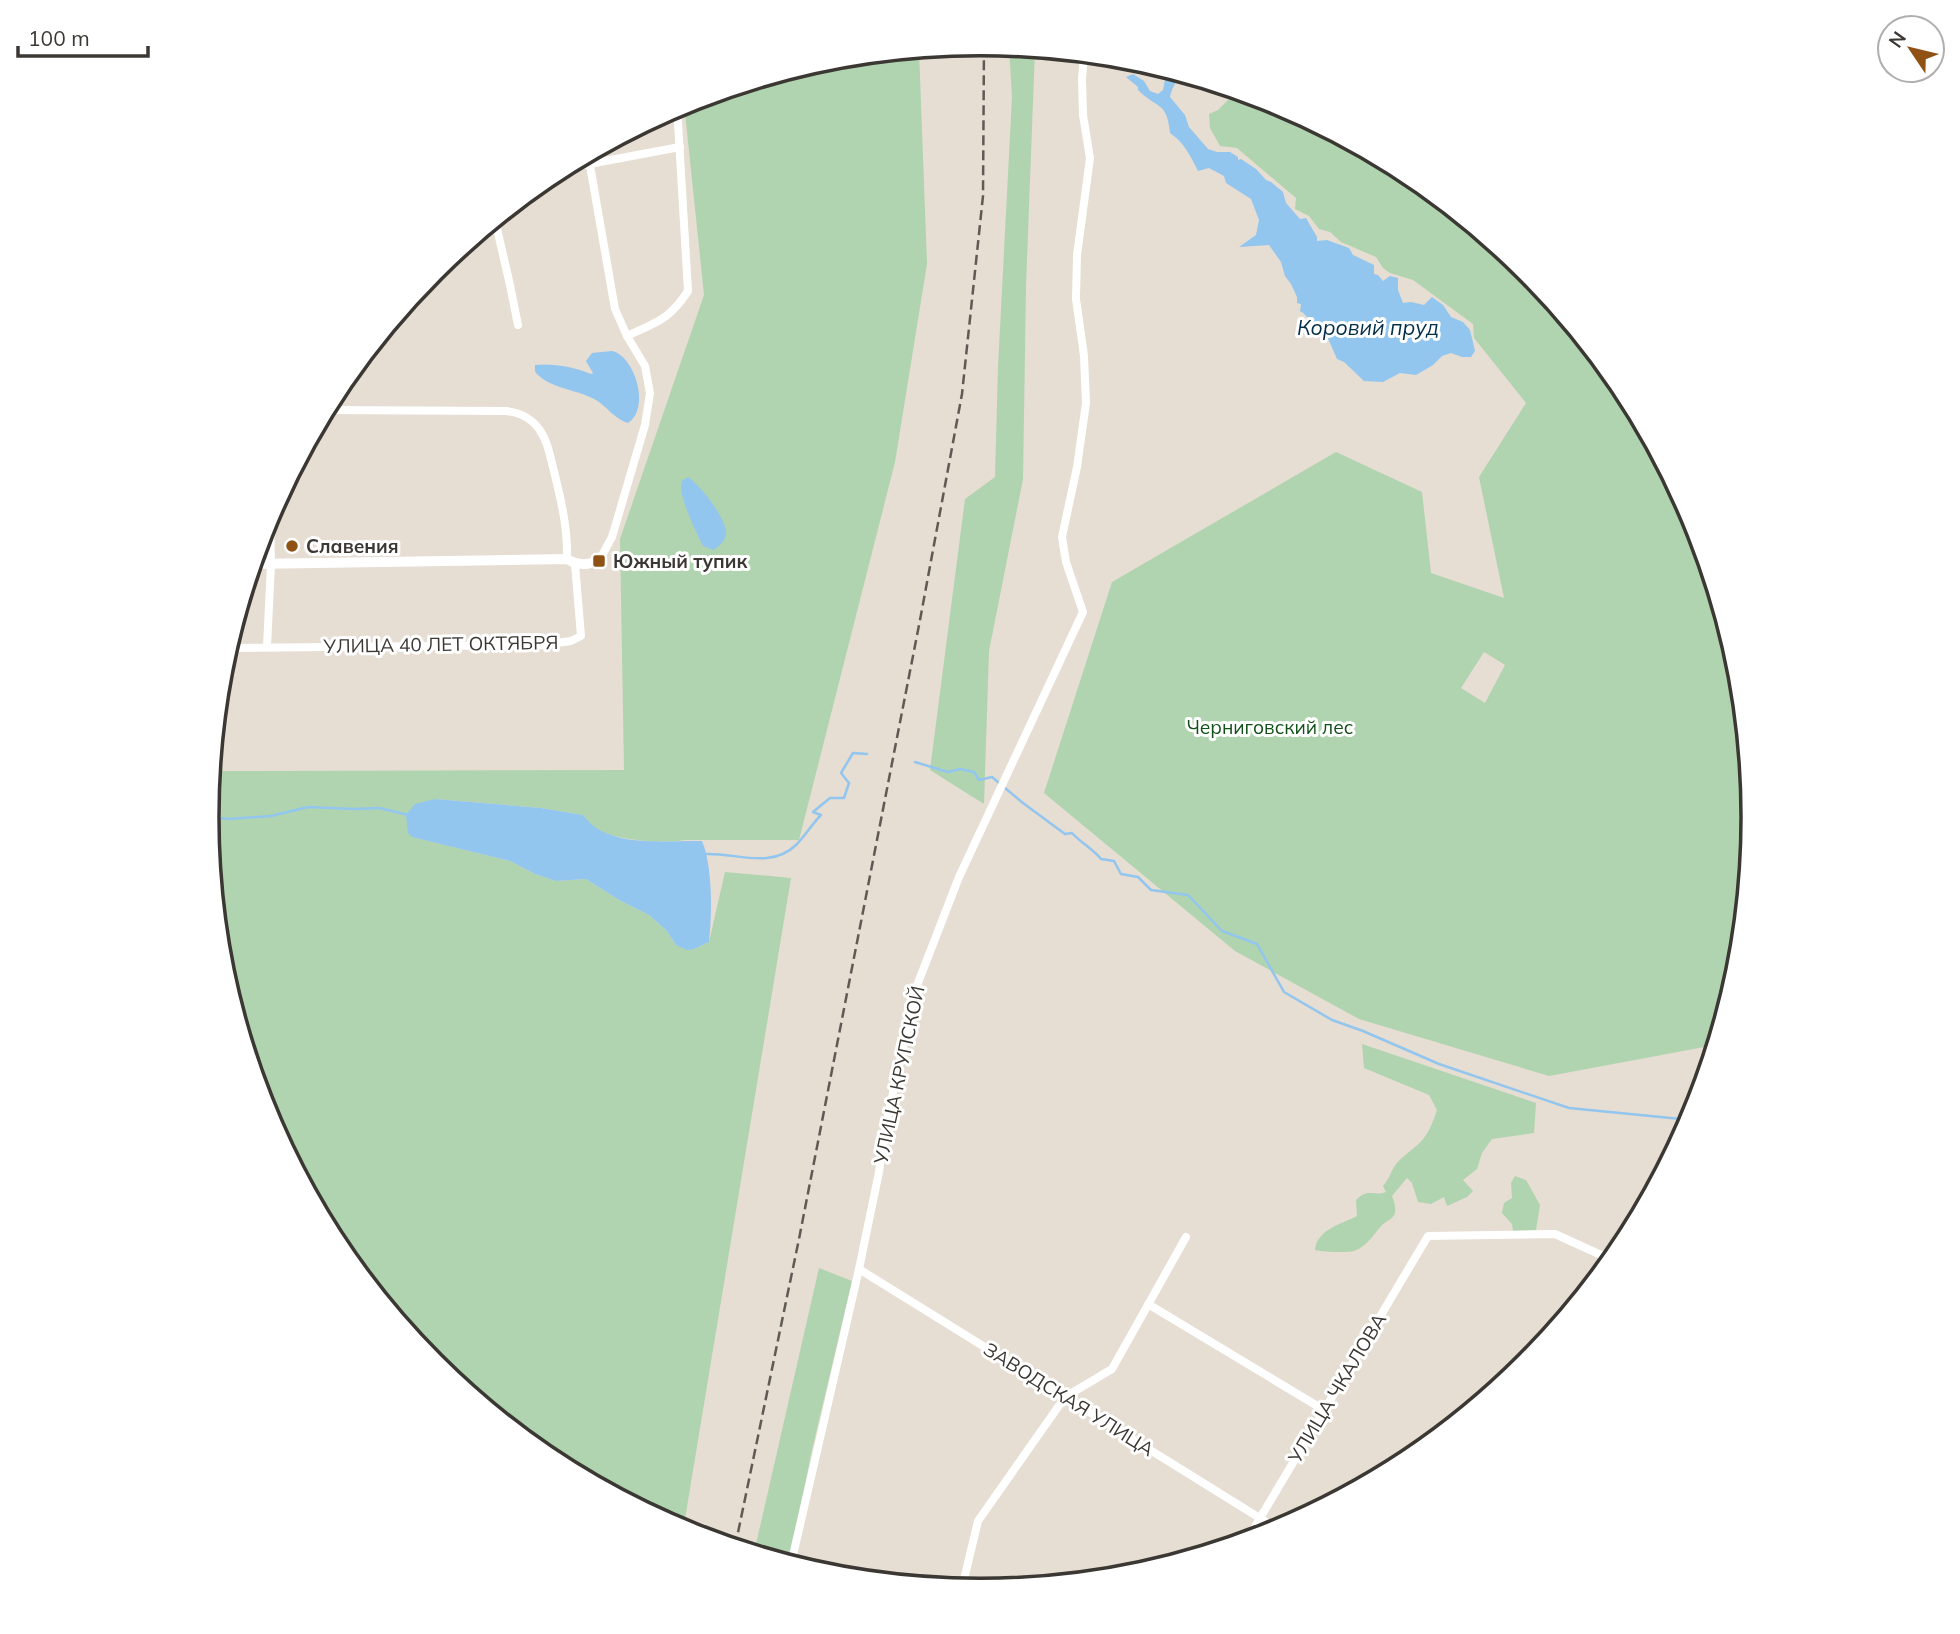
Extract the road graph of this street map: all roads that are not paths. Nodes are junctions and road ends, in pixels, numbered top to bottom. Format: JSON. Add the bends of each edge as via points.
{"nodes":[{"id":1,"x":1083,"y":64,"type":"edge"},
{"id":2,"x":678,"y":119,"type":"edge"},
{"id":3,"x":680,"y":147,"type":"junction"},
{"id":4,"x":601,"y":157,"type":"edge"},
{"id":5,"x":590,"y":164,"type":"edge"},
{"id":6,"x":497,"y":229,"type":"edge"},
{"id":7,"x":518,"y":326,"type":"dead end"},
{"id":8,"x":627,"y":336,"type":"junction"},
{"id":9,"x":337,"y":410,"type":"edge"},
{"id":10,"x":271,"y":541,"type":"edge"},
{"id":11,"x":571,"y":561,"type":"junction"},
{"id":12,"x":599,"y":561,"type":"joint"},
{"id":13,"x":271,"y":564,"type":"junction"},
{"id":14,"x":262,"y":565,"type":"edge"},
{"id":15,"x":239,"y":648,"type":"edge"},
{"id":16,"x":267,"y":648,"type":"junction"},
{"id":17,"x":1186,"y":1237,"type":"dead end"},
{"id":18,"x":1602,"y":1255,"type":"edge"},
{"id":19,"x":859,"y":1269,"type":"junction"},
{"id":20,"x":1148,"y":1304,"type":"junction"},
{"id":21,"x":1065,"y":1396,"type":"junction"},
{"id":22,"x":1324,"y":1410,"type":"junction"},
{"id":23,"x":1260,"y":1518,"type":"junction"},
{"id":24,"x":1266,"y":1522,"type":"edge"},
{"id":25,"x":1255,"y":1526,"type":"edge"},
{"id":26,"x":793,"y":1554,"type":"edge"},
{"id":27,"x":965,"y":1577,"type":"edge"}],
"edges":[{"from":1,"to":19,"type":"street","name":"УЛИЦА КРУПСКОЙ","via":[[1083,116],[1090,158],[1076,299],[1086,403],[1062,537],[1083,612],[959,877],[916,988]]},
{"from":2,"to":3,"type":"street"},
{"from":3,"to":4,"type":"street"},
{"from":3,"to":8,"type":"street","via":[[688,291],[667,317]]},
{"from":5,"to":8,"type":"street","via":[[615,309]]},
{"from":6,"to":7,"type":"street"},
{"from":8,"to":12,"type":"street","via":[[645,366],[650,393],[612,537]]},
{"from":9,"to":11,"type":"street","via":[[506,411],[533,422],[547,445]]},
{"from":10,"to":13,"type":"street"},
{"from":11,"to":12,"type":"street","via":[[586,565]]},
{"from":11,"to":13,"type":"street"},
{"from":11,"to":16,"type":"street","name":"УЛИЦА 40 ЛЕТ ОКТЯБРЯ","via":[[581,636],[571,641]]},
{"from":13,"to":14,"type":"street"},
{"from":13,"to":16,"type":"street"},
{"from":15,"to":16,"type":"street","name":"УЛИЦА 40 ЛЕТ ОКТЯБРЯ"},
{"from":17,"to":20,"type":"street"},
{"from":18,"to":22,"type":"street","name":"УЛИЦА ЧКАЛОВА","via":[[1555,1234],[1428,1236]]},
{"from":19,"to":21,"type":"street","name":"ЗАВОДСКАЯ УЛИЦА"},
{"from":19,"to":26,"type":"street","name":"УЛИЦА КРУПСКОЙ"},
{"from":20,"to":21,"type":"street","via":[[1112,1368]]},
{"from":20,"to":22,"type":"street"},
{"from":21,"to":23,"type":"street","name":"ЗАВОДСКАЯ УЛИЦА"},
{"from":21,"to":27,"type":"street","via":[[978,1521]]},
{"from":22,"to":23,"type":"street","name":"УЛИЦА ЧКАЛОВА"},
{"from":23,"to":24,"type":"street","name":"ЗАВОДСКАЯ УЛИЦА"},
{"from":23,"to":25,"type":"street","name":"УЛИЦА ЧКАЛОВА"}]}
